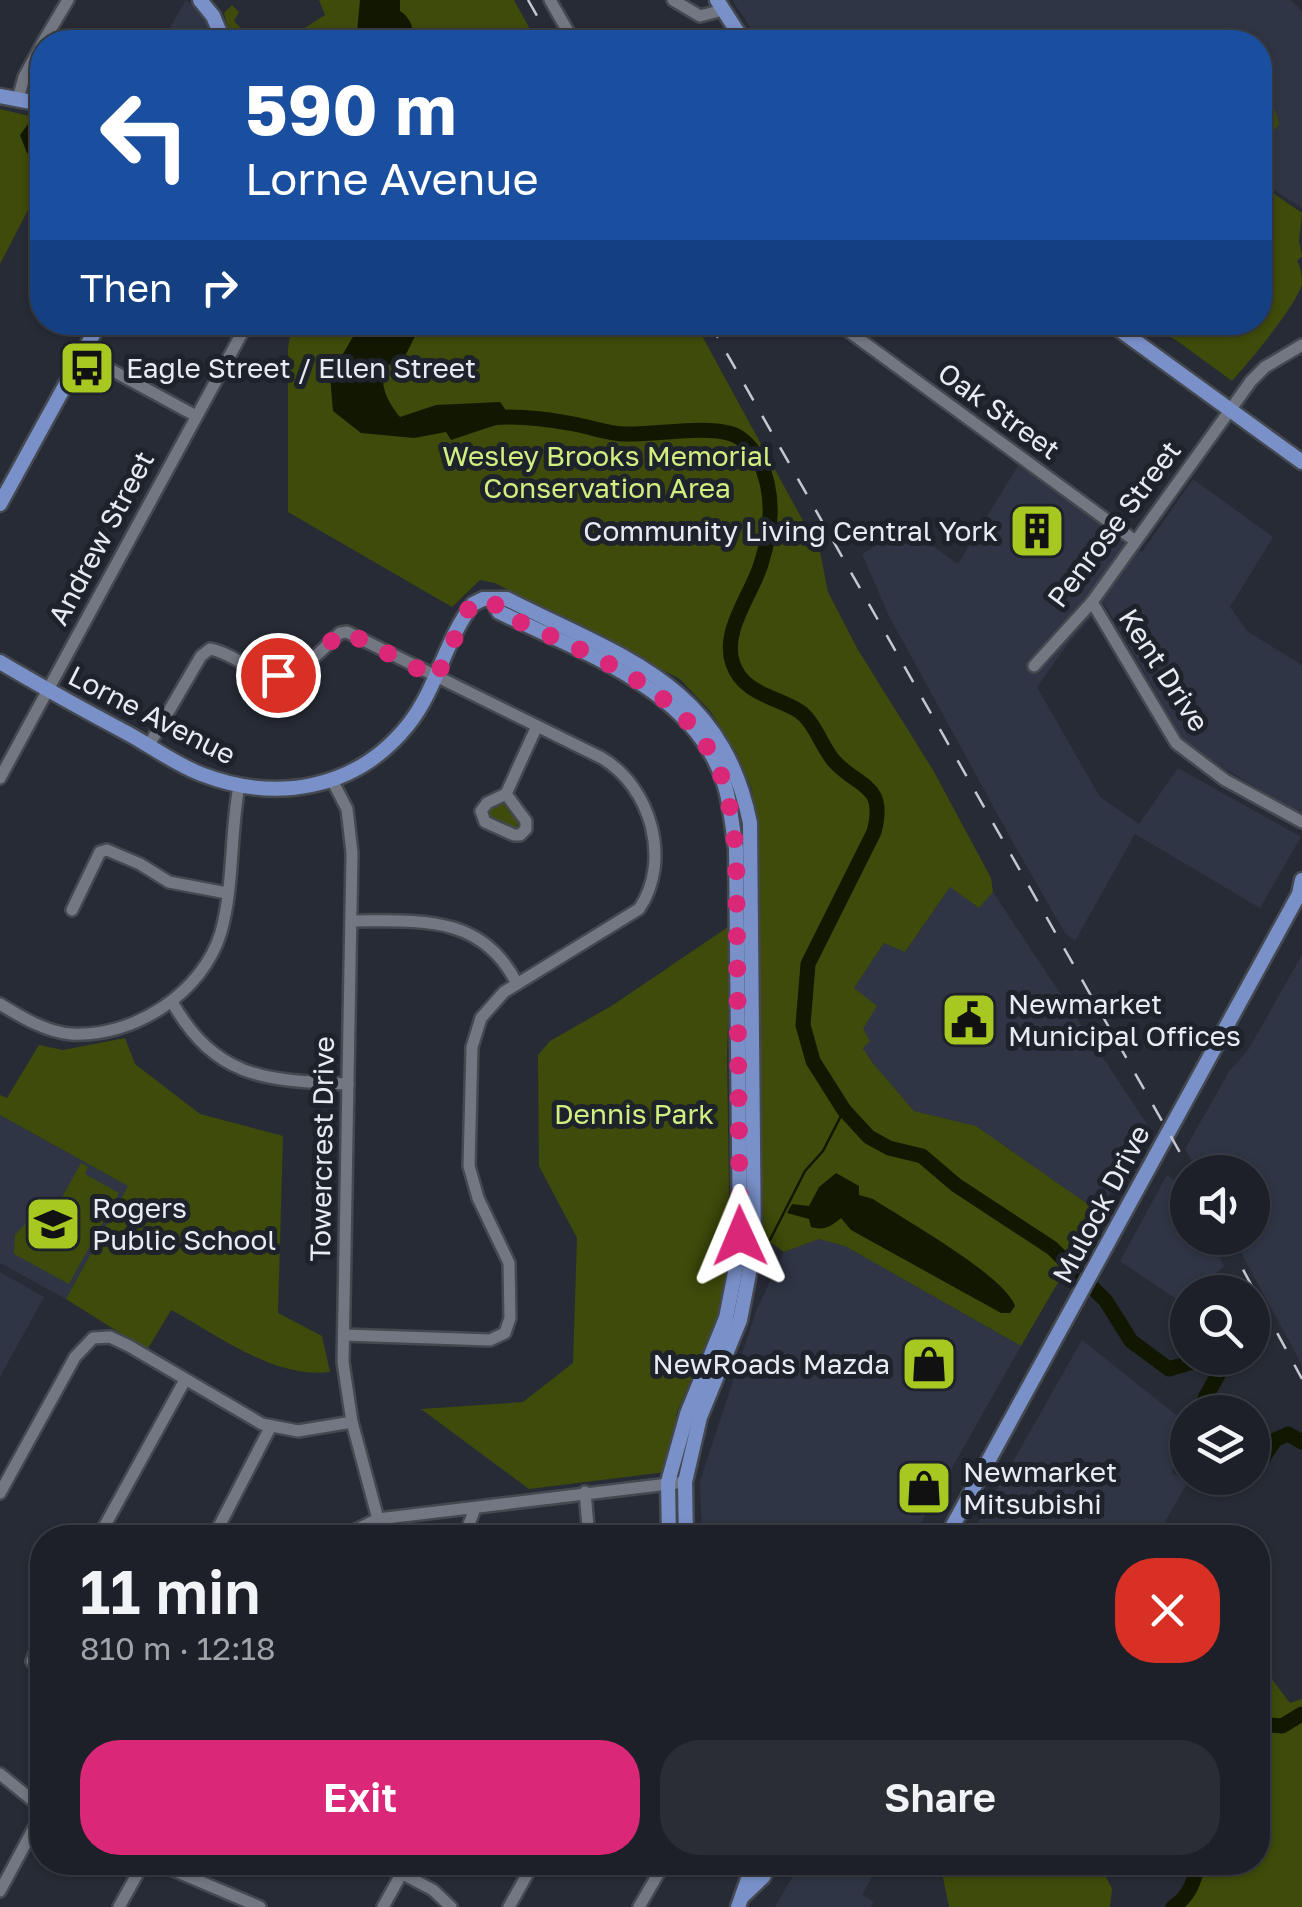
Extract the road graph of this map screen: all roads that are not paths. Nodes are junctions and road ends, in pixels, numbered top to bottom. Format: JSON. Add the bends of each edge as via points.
{"nodes":[{"id":1,"x":68,"y":0,"type":"edge"},
{"id":2,"x":200,"y":0,"type":"edge"},
{"id":3,"x":550,"y":0,"type":"edge"},
{"id":4,"x":674,"y":0,"type":"edge"},
{"id":5,"x":720,"y":5,"type":"edge"},
{"id":6,"x":51,"y":30,"type":"edge"},
{"id":7,"x":219,"y":30,"type":"edge"},
{"id":8,"x":567,"y":30,"type":"edge"},
{"id":9,"x":736,"y":30,"type":"edge"},
{"id":10,"x":30,"y":66,"type":"edge"},
{"id":11,"x":0,"y":96,"type":"edge"},
{"id":12,"x":18,"y":99,"type":"junction"},
{"id":13,"x":30,"y":102,"type":"edge"},
{"id":14,"x":93,"y":335,"type":"edge"},
{"id":15,"x":241,"y":335,"type":"edge"},
{"id":16,"x":854,"y":335,"type":"edge"},
{"id":17,"x":1127,"y":335,"type":"edge"},
{"id":18,"x":1298,"y":347,"type":"edge"},
{"id":19,"x":82,"y":354,"type":"junction"},
{"id":20,"x":1302,"y":362,"type":"edge"},
{"id":21,"x":1230,"y":409,"type":"junction"},
{"id":22,"x":196,"y":416,"type":"junction"},
{"id":23,"x":1302,"y":462,"type":"edge"},
{"id":24,"x":0,"y":504,"type":"edge"},
{"id":25,"x":1134,"y":540,"type":"junction"},
{"id":26,"x":1092,"y":602,"type":"junction"},
{"id":27,"x":0,"y":662,"type":"edge"},
{"id":28,"x":1034,"y":666,"type":"dead end"},
{"id":29,"x":436,"y":678,"type":"junction"},
{"id":30,"x":48,"y":691,"type":"junction"},
{"id":31,"x":537,"y":726,"type":"junction"},
{"id":32,"x":149,"y":745,"type":"junction"},
{"id":33,"x":0,"y":778,"type":"edge"},
{"id":34,"x":332,"y":780,"type":"junction"},
{"id":35,"x":238,"y":786,"type":"junction"},
{"id":36,"x":506,"y":794,"type":"dead end"},
{"id":37,"x":1302,"y":822,"type":"edge"},
{"id":38,"x":1301,"y":888,"type":"edge"},
{"id":39,"x":227,"y":893,"type":"junction"},
{"id":40,"x":72,"y":910,"type":"dead end"},
{"id":41,"x":351,"y":920,"type":"junction"},
{"id":42,"x":516,"y":984,"type":"junction"},
{"id":43,"x":172,"y":1002,"type":"junction"},
{"id":44,"x":1,"y":1006,"type":"edge"},
{"id":45,"x":348,"y":1084,"type":"junction"},
{"id":46,"x":344,"y":1335,"type":"junction"},
{"id":47,"x":185,"y":1380,"type":"junction"},
{"id":48,"x":352,"y":1422,"type":"junction"},
{"id":49,"x":271,"y":1426,"type":"junction"},
{"id":50,"x":676,"y":1482,"type":"junction"},
{"id":51,"x":585,"y":1492,"type":"junction"},
{"id":52,"x":0,"y":1493,"type":"edge"},
{"id":53,"x":475,"y":1508,"type":"junction"},
{"id":54,"x":378,"y":1519,"type":"junction"},
{"id":55,"x":105,"y":1525,"type":"edge"},
{"id":56,"x":220,"y":1525,"type":"edge"},
{"id":57,"x":366,"y":1525,"type":"edge"},
{"id":58,"x":469,"y":1525,"type":"edge"},
{"id":59,"x":587,"y":1525,"type":"edge"},
{"id":60,"x":671,"y":1525,"type":"edge"},
{"id":61,"x":684,"y":1525,"type":"edge"},
{"id":62,"x":953,"y":1525,"type":"edge"},
{"id":63,"x":0,"y":1774,"type":"edge"},
{"id":64,"x":30,"y":1800,"type":"edge"},
{"id":65,"x":30,"y":1834,"type":"edge"},
{"id":66,"x":137,"y":1875,"type":"edge"},
{"id":67,"x":185,"y":1875,"type":"edge"},
{"id":68,"x":400,"y":1875,"type":"edge"},
{"id":69,"x":413,"y":1875,"type":"edge"},
{"id":70,"x":527,"y":1875,"type":"edge"},
{"id":71,"x":658,"y":1875,"type":"edge"},
{"id":72,"x":750,"y":1875,"type":"edge"},
{"id":73,"x":764,"y":1875,"type":"edge"},
{"id":74,"x":0,"y":1891,"type":"edge"},
{"id":75,"x":741,"y":1901,"type":"edge"},
{"id":76,"x":119,"y":1907,"type":"edge"},
{"id":77,"x":260,"y":1907,"type":"edge"},
{"id":78,"x":382,"y":1907,"type":"edge"},
{"id":79,"x":451,"y":1907,"type":"edge"},
{"id":80,"x":509,"y":1907,"type":"edge"},
{"id":81,"x":640,"y":1907,"type":"edge"}],
"edges":[{"from":1,"to":6,"type":"street"},
{"from":2,"to":7,"type":"main road"},
{"from":3,"to":8,"type":"street"},
{"from":4,"to":5,"type":"street","via":[[700,16]]},
{"from":5,"to":9,"type":"main road"},
{"from":10,"to":12,"type":"street"},
{"from":11,"to":12,"type":"main road"},
{"from":12,"to":13,"type":"main road"},
{"from":14,"to":19,"type":"main road"},
{"from":15,"to":22,"type":"street","name":"Andrew Street"},
{"from":16,"to":25,"type":"street","name":"Oak Street"},
{"from":17,"to":21,"type":"main road"},
{"from":18,"to":20,"type":"street"},
{"from":18,"to":21,"type":"street","name":"Penrose Street","via":[[1265,366]]},
{"from":19,"to":22,"type":"street"},
{"from":19,"to":24,"type":"main road"},
{"from":21,"to":23,"type":"main road"},
{"from":21,"to":25,"type":"street","name":"Penrose Street"},
{"from":22,"to":30,"type":"street","name":"Andrew Street"},
{"from":25,"to":26,"type":"street","name":"Penrose Street"},
{"from":26,"to":28,"type":"street","name":"Penrose Street"},
{"from":26,"to":37,"type":"street","name":"Kent Drive","via":[[1176,743],[1225,780]]},
{"from":27,"to":30,"type":"main road","name":"Lorne Avenue"},
{"from":29,"to":31,"type":"street"},
{"from":29,"to":32,"type":"street","via":[[346,632],[284,674],[260,672],[210,649]]},
{"from":29,"to":34,"type":"main road","name":"Lorne Avenue","via":[[398,736]]},
{"from":29,"to":50,"type":"main road","name":"Lorne Avenue","via":[[468,610],[478,601],[506,599],[654,673],[685,697],[711,725],[744,789],[750,823],[754,1248],[740,1320]]},
{"from":30,"to":32,"type":"main road","name":"Lorne Avenue"},
{"from":30,"to":33,"type":"street","name":"Andrew Street"},
{"from":31,"to":36,"type":"street"},
{"from":31,"to":42,"type":"street","via":[[602,758],[630,782],[651,825],[655,870],[649,894],[632,916]]},
{"from":32,"to":35,"type":"main road","name":"Lorne Avenue"},
{"from":34,"to":35,"type":"main road","name":"Lorne Avenue","via":[[275,792]]},
{"from":34,"to":41,"type":"street","name":"Towercrest Drive","via":[[351,833]]},
{"from":35,"to":39,"type":"street"},
{"from":38,"to":62,"type":"main road","name":"Mulock Drive"},
{"from":39,"to":40,"type":"street","via":[[169,882],[107,850],[100,852]]},
{"from":39,"to":43,"type":"street","via":[[209,960]]},
{"from":41,"to":42,"type":"street","via":[[432,922],[463,930],[498,956]]},
{"from":41,"to":45,"type":"street","name":"Towercrest Drive"},
{"from":42,"to":46,"type":"street","via":[[481,1018],[470,1062],[469,1176],[507,1253],[509,1326],[490,1340]]},
{"from":43,"to":44,"type":"street","via":[[112,1028],[72,1034]]},
{"from":43,"to":45,"type":"street","via":[[186,1027],[245,1073]]},
{"from":45,"to":46,"type":"street","name":"Towercrest Drive"},
{"from":46,"to":48,"type":"street","name":"Towercrest Drive"},
{"from":47,"to":49,"type":"street"},
{"from":47,"to":52,"type":"street","via":[[110,1338],[93,1338],[75,1357]]},
{"from":47,"to":55,"type":"street"},
{"from":48,"to":49,"type":"street","via":[[308,1430]]},
{"from":48,"to":54,"type":"street","name":"Towercrest Drive"},
{"from":49,"to":56,"type":"street"},
{"from":50,"to":51,"type":"street"},
{"from":50,"to":60,"type":"main road"},
{"from":50,"to":61,"type":"main road"},
{"from":51,"to":53,"type":"street"},
{"from":51,"to":59,"type":"street"},
{"from":53,"to":54,"type":"street"},
{"from":53,"to":58,"type":"street"},
{"from":54,"to":57,"type":"street"},
{"from":63,"to":64,"type":"street"},
{"from":65,"to":74,"type":"street"},
{"from":66,"to":76,"type":"street"},
{"from":67,"to":77,"type":"street"},
{"from":68,"to":78,"type":"street"},
{"from":69,"to":79,"type":"street"},
{"from":70,"to":80,"type":"street"},
{"from":71,"to":81,"type":"street"},
{"from":72,"to":75,"type":"main road"},
{"from":73,"to":75,"type":"main road"}]}
